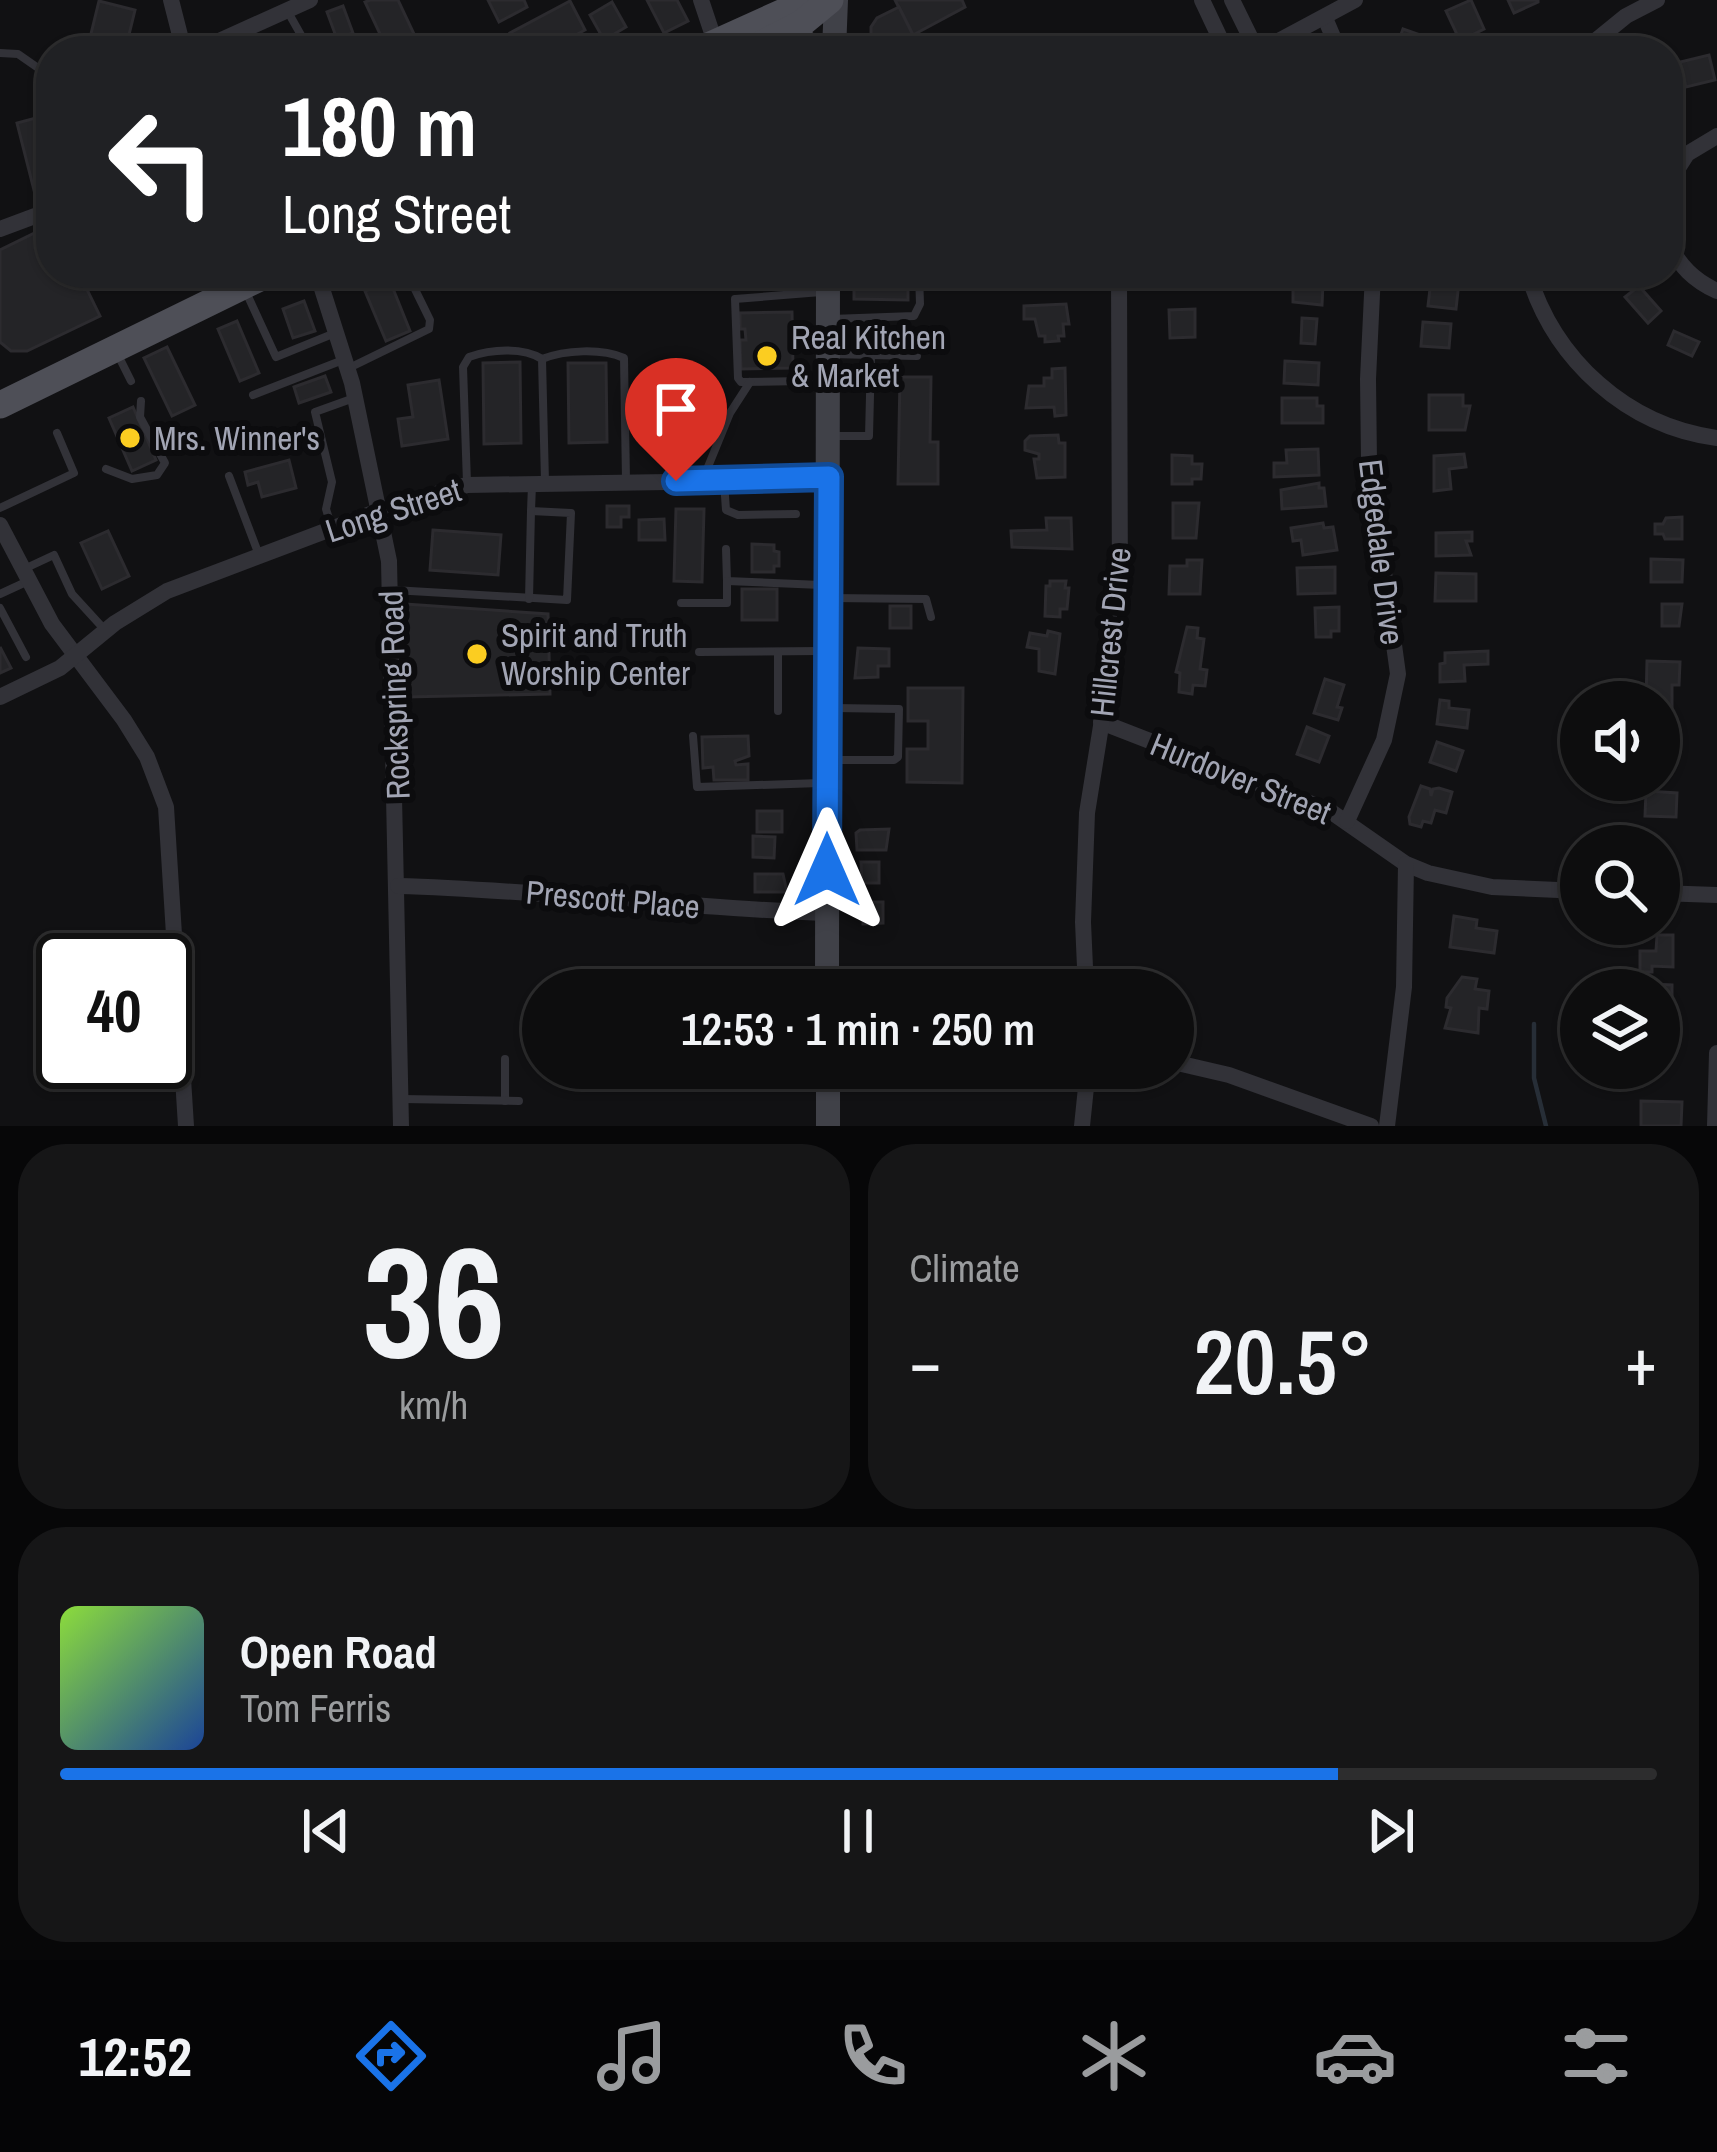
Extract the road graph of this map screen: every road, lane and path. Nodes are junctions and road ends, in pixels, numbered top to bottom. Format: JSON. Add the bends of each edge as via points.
{"nodes":[{"id":1,"x":171,"y":0,"type":"edge"},
{"id":2,"x":701,"y":0,"type":"edge"},
{"id":3,"x":810,"y":0,"type":"edge"},
{"id":4,"x":833,"y":0,"type":"edge"},
{"id":5,"x":1202,"y":0,"type":"edge"},
{"id":6,"x":1232,"y":0,"type":"edge"},
{"id":7,"x":1355,"y":0,"type":"edge"},
{"id":8,"x":1657,"y":0,"type":"edge"},
{"id":9,"x":300,"y":4,"type":"edge"},
{"id":10,"x":1325,"y":17,"type":"junction"},
{"id":11,"x":780,"y":34,"type":"junction"},
{"id":12,"x":182,"y":36,"type":"edge"},
{"id":13,"x":221,"y":36,"type":"edge"},
{"id":14,"x":307,"y":36,"type":"edge"},
{"id":15,"x":705,"y":36,"type":"edge"},
{"id":16,"x":729,"y":36,"type":"edge"},
{"id":17,"x":776,"y":36,"type":"edge"},
{"id":18,"x":796,"y":36,"type":"edge"},
{"id":19,"x":834,"y":36,"type":"edge"},
{"id":20,"x":1219,"y":36,"type":"edge"},
{"id":21,"x":1250,"y":36,"type":"edge"},
{"id":22,"x":1288,"y":36,"type":"edge"},
{"id":23,"x":1333,"y":36,"type":"edge"},
{"id":24,"x":1602,"y":36,"type":"edge"},
{"id":25,"x":0,"y":52,"type":"edge"},
{"id":26,"x":36,"y":67,"type":"edge"},
{"id":27,"x":1717,"y":136,"type":"edge"},
{"id":28,"x":1683,"y":160,"type":"edge"},
{"id":29,"x":36,"y":216,"type":"edge"},
{"id":30,"x":0,"y":229,"type":"edge"},
{"id":31,"x":1683,"y":267,"type":"edge"},
{"id":32,"x":239,"y":288,"type":"edge"},
{"id":33,"x":244,"y":288,"type":"edge"},
{"id":34,"x":322,"y":288,"type":"edge"},
{"id":35,"x":414,"y":288,"type":"edge"},
{"id":36,"x":797,"y":288,"type":"edge"},
{"id":37,"x":829,"y":288,"type":"edge"},
{"id":38,"x":919,"y":288,"type":"edge"},
{"id":39,"x":1119,"y":288,"type":"edge"},
{"id":40,"x":1372,"y":288,"type":"edge"},
{"id":41,"x":1535,"y":288,"type":"edge"},
{"id":42,"x":1717,"y":291,"type":"edge"},
{"id":43,"x":830,"y":319,"type":"junction"},
{"id":44,"x":336,"y":332,"type":"junction"},
{"id":45,"x":115,"y":349,"type":"junction"},
{"id":46,"x":871,"y":355,"type":"junction"},
{"id":47,"x":917,"y":356,"type":"dead end"},
{"id":48,"x":542,"y":359,"type":"junction"},
{"id":49,"x":346,"y":364,"type":"junction"},
{"id":50,"x":830,"y":365,"type":"junction"},
{"id":51,"x":131,"y":381,"type":"dead end"},
{"id":52,"x":751,"y":382,"type":"junction"},
{"id":53,"x":254,"y":395,"type":"dead end"},
{"id":54,"x":356,"y":397,"type":"junction"},
{"id":55,"x":141,"y":401,"type":"dead end"},
{"id":56,"x":0,"y":405,"type":"edge"},
{"id":57,"x":57,"y":433,"type":"dead end"},
{"id":58,"x":829,"y":436,"type":"junction"},
{"id":59,"x":1717,"y":438,"type":"edge"},
{"id":60,"x":106,"y":469,"type":"dead end"},
{"id":61,"x":229,"y":476,"type":"dead end"},
{"id":62,"x":829,"y":477,"type":"junction"},
{"id":63,"x":626,"y":481,"type":"junction"},
{"id":64,"x":702,"y":481,"type":"junction"},
{"id":65,"x":724,"y":481,"type":"junction"},
{"id":66,"x":538,"y":482,"type":"junction"},
{"id":67,"x":466,"y":484,"type":"junction"},
{"id":68,"x":0,"y":508,"type":"edge"},
{"id":69,"x":381,"y":510,"type":"junction"},
{"id":70,"x":531,"y":511,"type":"junction"},
{"id":71,"x":796,"y":514,"type":"dead end"},
{"id":72,"x":0,"y":525,"type":"edge"},
{"id":73,"x":332,"y":528,"type":"junction"},
{"id":74,"x":726,"y":549,"type":"dead end"},
{"id":75,"x":259,"y":556,"type":"junction"},
{"id":76,"x":27,"y":574,"type":"junction"},
{"id":77,"x":727,"y":581,"type":"junction"},
{"id":78,"x":392,"y":590,"type":"junction"},
{"id":79,"x":828,"y":591,"type":"junction"},
{"id":80,"x":0,"y":594,"type":"edge"},
{"id":81,"x":529,"y":600,"type":"junction"},
{"id":82,"x":681,"y":603,"type":"dead end"},
{"id":83,"x":0,"y":608,"type":"edge"},
{"id":84,"x":931,"y":617,"type":"dead end"},
{"id":85,"x":105,"y":630,"type":"junction"},
{"id":86,"x":828,"y":651,"type":"junction"},
{"id":87,"x":699,"y":652,"type":"dead end"},
{"id":88,"x":778,"y":652,"type":"junction"},
{"id":89,"x":74,"y":654,"type":"junction"},
{"id":90,"x":26,"y":657,"type":"dead end"},
{"id":91,"x":0,"y":697,"type":"edge"},
{"id":92,"x":828,"y":708,"type":"junction"},
{"id":93,"x":778,"y":711,"type":"dead end"},
{"id":94,"x":1102,"y":722,"type":"junction"},
{"id":95,"x":693,"y":736,"type":"dead end"},
{"id":96,"x":828,"y":771,"type":"junction"},
{"id":97,"x":1347,"y":821,"type":"junction"},
{"id":98,"x":1406,"y":864,"type":"junction"},
{"id":99,"x":398,"y":886,"type":"junction"},
{"id":100,"x":1560,"y":890,"type":"edge"},
{"id":101,"x":1680,"y":894,"type":"edge"},
{"id":102,"x":1717,"y":895,"type":"edge"},
{"id":103,"x":827,"y":914,"type":"junction"},
{"id":104,"x":827,"y":969,"type":"edge"},
{"id":105,"x":1086,"y":969,"type":"edge"},
{"id":106,"x":1717,"y":1053,"type":"edge"},
{"id":107,"x":505,"y":1059,"type":"dead end"},
{"id":108,"x":1194,"y":1067,"type":"edge"},
{"id":109,"x":828,"y":1089,"type":"edge"},
{"id":110,"x":1086,"y":1089,"type":"edge"},
{"id":111,"x":401,"y":1099,"type":"junction"},
{"id":112,"x":505,"y":1101,"type":"junction"},
{"id":113,"x":519,"y":1101,"type":"dead end"},
{"id":114,"x":185,"y":1126,"type":"edge"},
{"id":115,"x":401,"y":1126,"type":"edge"},
{"id":116,"x":828,"y":1126,"type":"edge"},
{"id":117,"x":1082,"y":1126,"type":"edge"},
{"id":118,"x":1371,"y":1126,"type":"edge"},
{"id":119,"x":1387,"y":1126,"type":"edge"},
{"id":120,"x":1715,"y":1126,"type":"edge"}],
"edges":[{"from":1,"to":12,"type":"street"},
{"from":2,"to":15,"type":"street"},
{"from":3,"to":16,"type":"main road"},
{"from":4,"to":11,"type":"main road"},
{"from":4,"to":19,"type":"street"},
{"from":5,"to":20,"type":"street"},
{"from":6,"to":21,"type":"street"},
{"from":7,"to":10,"type":"street"},
{"from":8,"to":24,"type":"street"},
{"from":9,"to":13,"type":"street"},
{"from":9,"to":14,"type":"lane"},
{"from":10,"to":22,"type":"street"},
{"from":10,"to":23,"type":"street"},
{"from":11,"to":17,"type":"main road"},
{"from":11,"to":18,"type":"main road"},
{"from":25,"to":26,"type":"lane"},
{"from":27,"to":28,"type":"street"},
{"from":29,"to":30,"type":"street"},
{"from":31,"to":42,"type":"street"},
{"from":32,"to":45,"type":"main road"},
{"from":33,"to":44,"type":"lane","via":[[276,357]]},
{"from":34,"to":44,"type":"street","name":"Rockspring Road"},
{"from":35,"to":49,"type":"lane","via":[[429,329]]},
{"from":36,"to":52,"type":"lane","via":[[735,299],[737,377]]},
{"from":37,"to":43,"type":"street"},
{"from":38,"to":43,"type":"lane","via":[[914,316]]},
{"from":39,"to":94,"type":"street","name":"Hillcrest Drive","via":[[1120,589]]},
{"from":40,"to":97,"type":"street","name":"Edgedale Drive","via":[[1370,462],[1398,674],[1384,740]]},
{"from":41,"to":59,"type":"street","via":[[1567,351],[1605,390],[1652,419]]},
{"from":43,"to":50,"type":"street"},
{"from":44,"to":49,"type":"street","name":"Rockspring Road"},
{"from":45,"to":51,"type":"lane"},
{"from":45,"to":56,"type":"main road"},
{"from":46,"to":47,"type":"lane"},
{"from":46,"to":50,"type":"lane"},
{"from":46,"to":58,"type":"lane","via":[[869,436]]},
{"from":48,"to":63,"type":"lane","via":[[610,352],[624,358]]},
{"from":48,"to":66,"type":"lane"},
{"from":48,"to":67,"type":"lane","via":[[531,352],[469,357]]},
{"from":49,"to":53,"type":"lane"},
{"from":49,"to":54,"type":"street","name":"Rockspring Road"},
{"from":50,"to":52,"type":"lane"},
{"from":50,"to":58,"type":"street"},
{"from":52,"to":64,"type":"lane"},
{"from":54,"to":69,"type":"street","name":"Rockspring Road"},
{"from":54,"to":73,"type":"lane","via":[[315,412],[332,482]]},
{"from":55,"to":60,"type":"lane","via":[[140,417],[165,463],[157,475],[132,479]]},
{"from":57,"to":68,"type":"lane","via":[[74,473]]},
{"from":58,"to":62,"type":"street"},
{"from":61,"to":75,"type":"lane"},
{"from":62,"to":65,"type":"street","name":"Long Street"},
{"from":62,"to":79,"type":"street"},
{"from":63,"to":64,"type":"street","name":"Long Street"},
{"from":63,"to":66,"type":"street","name":"Long Street"},
{"from":64,"to":65,"type":"street","name":"Long Street"},
{"from":65,"to":71,"type":"lane","via":[[725,510]]},
{"from":66,"to":67,"type":"street","name":"Long Street"},
{"from":66,"to":70,"type":"lane"},
{"from":67,"to":69,"type":"street","name":"Long Street"},
{"from":69,"to":73,"type":"street","name":"Long Street"},
{"from":69,"to":78,"type":"street","name":"Rockspring Road"},
{"from":70,"to":81,"type":"lane"},
{"from":70,"to":81,"type":"lane","via":[[571,513],[567,600]]},
{"from":72,"to":76,"type":"street"},
{"from":73,"to":75,"type":"street","name":"Long Street"},
{"from":74,"to":77,"type":"lane"},
{"from":75,"to":85,"type":"street","name":"Long Street","via":[[166,591]]},
{"from":76,"to":80,"type":"lane"},
{"from":76,"to":85,"type":"lane","via":[[54,555],[71,595]]},
{"from":76,"to":89,"type":"street"},
{"from":77,"to":79,"type":"lane"},
{"from":77,"to":82,"type":"lane","via":[[728,603]]},
{"from":78,"to":81,"type":"lane"},
{"from":78,"to":99,"type":"street","name":"Rockspring Road"},
{"from":79,"to":84,"type":"lane","via":[[926,598]]},
{"from":79,"to":86,"type":"street"},
{"from":83,"to":90,"type":"lane"},
{"from":85,"to":89,"type":"street","name":"Long Street"},
{"from":86,"to":88,"type":"lane"},
{"from":86,"to":92,"type":"street"},
{"from":87,"to":88,"type":"lane"},
{"from":88,"to":93,"type":"lane"},
{"from":89,"to":91,"type":"street","name":"Long Street"},
{"from":89,"to":114,"type":"street","via":[[147,758],[170,823]]},
{"from":92,"to":96,"type":"street"},
{"from":92,"to":96,"type":"lane","via":[[895,707],[900,714],[897,759]]},
{"from":94,"to":97,"type":"street","name":"Hurdover Street"},
{"from":94,"to":105,"type":"street","name":"Hillcrest Drive","via":[[1084,854]]},
{"from":95,"to":96,"type":"lane","via":[[697,787]]},
{"from":96,"to":103,"type":"street"},
{"from":97,"to":98,"type":"street","name":"Hurdover Street"},
{"from":98,"to":100,"type":"street","name":"Hurdover Street","via":[[1492,887]]},
{"from":98,"to":119,"type":"street","via":[[1404,987]]},
{"from":99,"to":103,"type":"street","name":"Prescott Place"},
{"from":99,"to":111,"type":"street","name":"Rockspring Road"},
{"from":101,"to":102,"type":"street"},
{"from":103,"to":104,"type":"street"},
{"from":106,"to":120,"type":"street"},
{"from":107,"to":112,"type":"lane"},
{"from":108,"to":118,"type":"street"},
{"from":109,"to":116,"type":"street"},
{"from":110,"to":117,"type":"street"},
{"from":111,"to":112,"type":"lane"},
{"from":111,"to":115,"type":"street","name":"Rockspring Road"},
{"from":112,"to":113,"type":"lane"}]}
